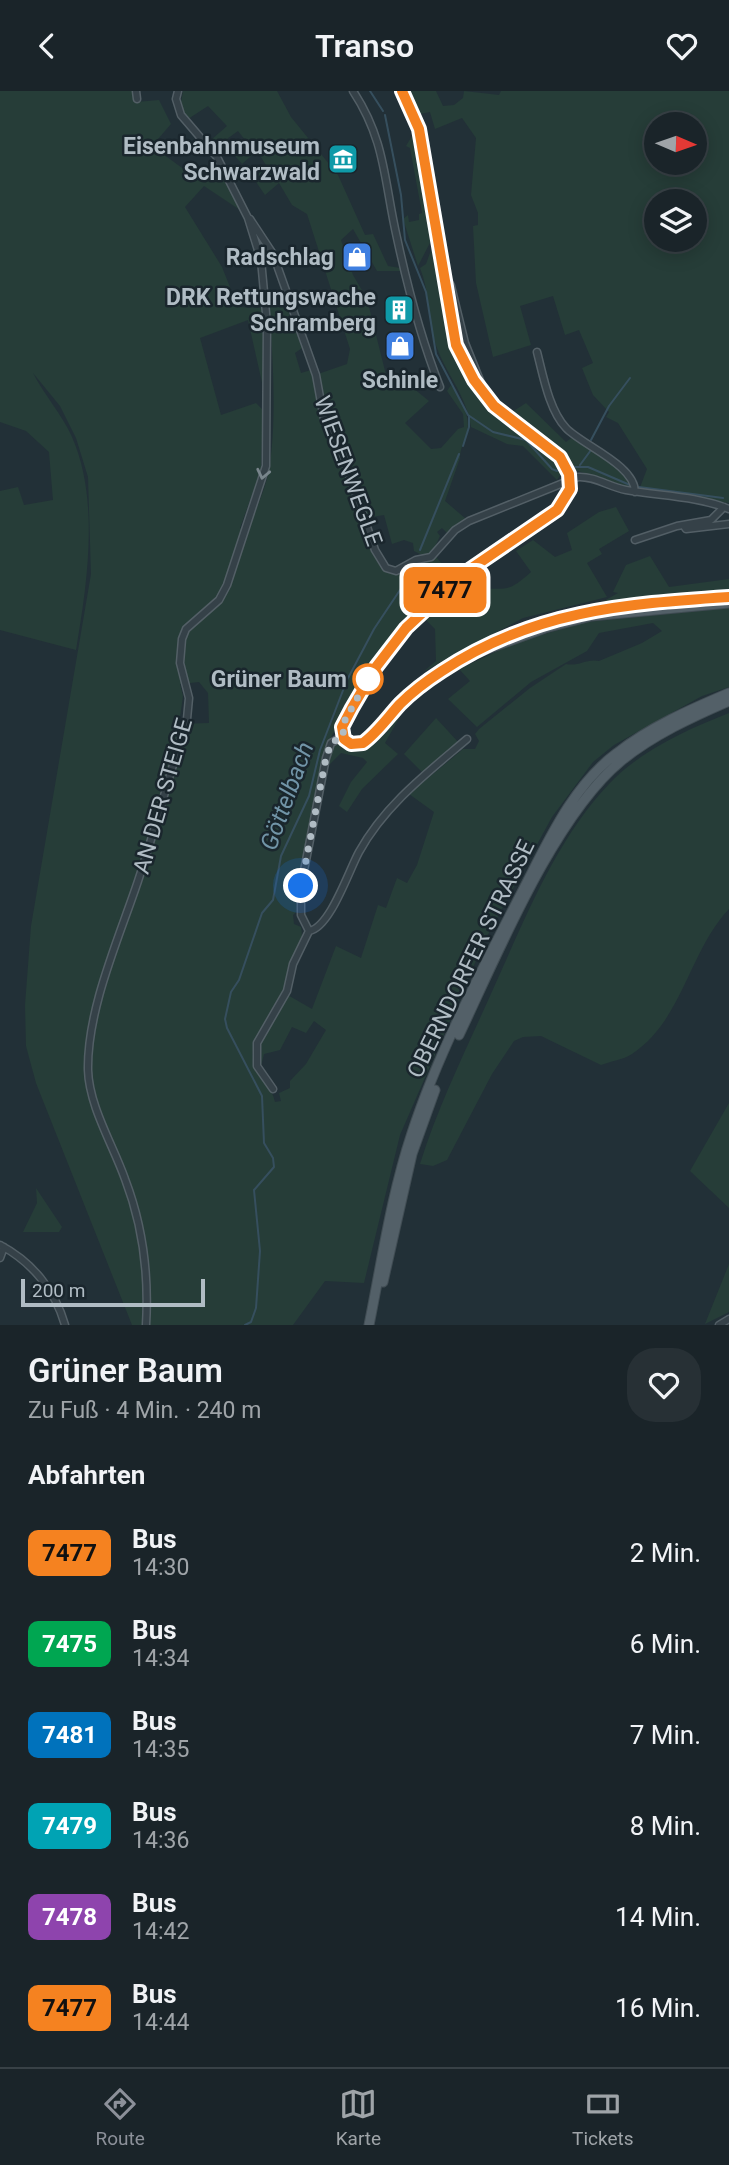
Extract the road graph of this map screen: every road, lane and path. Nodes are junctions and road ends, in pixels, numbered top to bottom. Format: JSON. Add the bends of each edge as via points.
{"nodes":[{"id":1,"x":136,"y":91,"type":"edge"},
{"id":2,"x":178,"y":91,"type":"edge"},
{"id":3,"x":353,"y":91,"type":"edge"},
{"id":4,"x":402,"y":91,"type":"edge"},
{"id":5,"x":137,"y":99,"type":"dead end"},
{"id":6,"x":248,"y":218,"type":"junction"},
{"id":7,"x":537,"y":352,"type":"dead end"},
{"id":8,"x":440,"y":387,"type":"dead end"},
{"id":9,"x":570,"y":479,"type":"junction"},
{"id":10,"x":635,"y":492,"type":"junction"},
{"id":11,"x":726,"y":508,"type":"edge"},
{"id":12,"x":729,"y":524,"type":"edge"},
{"id":13,"x":684,"y":525,"type":"junction"},
{"id":14,"x":635,"y":541,"type":"dead end"},
{"id":15,"x":729,"y":597,"type":"edge"},
{"id":16,"x":729,"y":603,"type":"edge"},
{"id":17,"x":472,"y":654,"type":"junction"},
{"id":18,"x":729,"y":693,"type":"edge"},
{"id":19,"x":729,"y":701,"type":"edge"},
{"id":20,"x":343,"y":736,"type":"junction"},
{"id":21,"x":467,"y":739,"type":"dead end"},
{"id":22,"x":309,"y":931,"type":"junction"},
{"id":23,"x":273,"y":1089,"type":"dead end"},
{"id":24,"x":2,"y":1246,"type":"edge"},
{"id":25,"x":0,"y":1258,"type":"edge"},
{"id":26,"x":729,"y":1319,"type":"edge"},
{"id":27,"x":65,"y":1325,"type":"edge"},
{"id":28,"x":146,"y":1325,"type":"edge"},
{"id":29,"x":369,"y":1325,"type":"edge"},
{"id":30,"x":375,"y":1325,"type":"edge"},
{"id":31,"x":719,"y":1325,"type":"edge"}],
"edges":[{"from":1,"to":5,"type":"street"},
{"from":2,"to":6,"type":"street","name":"AN DER STEIGE","via":[[181,115],[217,157]]},
{"from":3,"to":8,"type":"street","via":[[376,132],[422,345]]},
{"from":4,"to":9,"type":"main road","via":[[419,129],[456,345],[487,398],[558,455]]},
{"from":6,"to":9,"type":"street","name":"WIESENWEGLE","via":[[273,254],[316,375],[324,419],[386,568],[396,571],[431,557],[449,535],[469,521]]},
{"from":6,"to":28,"type":"street","name":"AN DER STEIGE","one_way":true,"via":[[265,290],[268,407],[262,482],[227,585],[182,639],[180,663],[188,711],[108,967],[88,1071],[92,1094],[135,1210],[147,1280]]},
{"from":7,"to":10,"type":"street","via":[[564,425],[600,449],[633,481]]},
{"from":9,"to":10,"type":"street","via":[[588,477]]},
{"from":9,"to":20,"type":"main road","via":[[569,495],[557,510],[466,572],[406,628],[360,694],[344,722]]},
{"from":10,"to":11,"type":"street"},
{"from":11,"to":13,"type":"street","via":[[711,520]]},
{"from":12,"to":13,"type":"street","via":[[692,529]]},
{"from":13,"to":14,"type":"street"},
{"from":15,"to":17,"type":"main road","via":[[575,613],[505,636]]},
{"from":16,"to":17,"type":"main road","via":[[591,616]]},
{"from":17,"to":20,"type":"main road","via":[[403,701],[366,741],[351,744]]},
{"from":18,"to":29,"type":"main road","name":"OBERNDORFER STRASSE","via":[[616,753],[559,824],[469,997],[413,1131],[391,1211]]},
{"from":19,"to":30,"type":"main road","name":"OBERNDORFER STRASSE","via":[[678,725],[622,760],[584,799],[543,866],[432,1097],[405,1178]]},
{"from":20,"to":22,"type":"street","via":[[331,743],[326,758],[301,886],[301,915]]},
{"from":21,"to":22,"type":"street","via":[[401,795],[378,822],[323,924]]},
{"from":22,"to":23,"type":"street","via":[[293,964],[287,991],[257,1043],[257,1066]]},
{"from":24,"to":25,"type":"street"},
{"from":24,"to":27,"type":"street","via":[[18,1254],[41,1277]]},
{"from":26,"to":31,"type":"street"}]}
